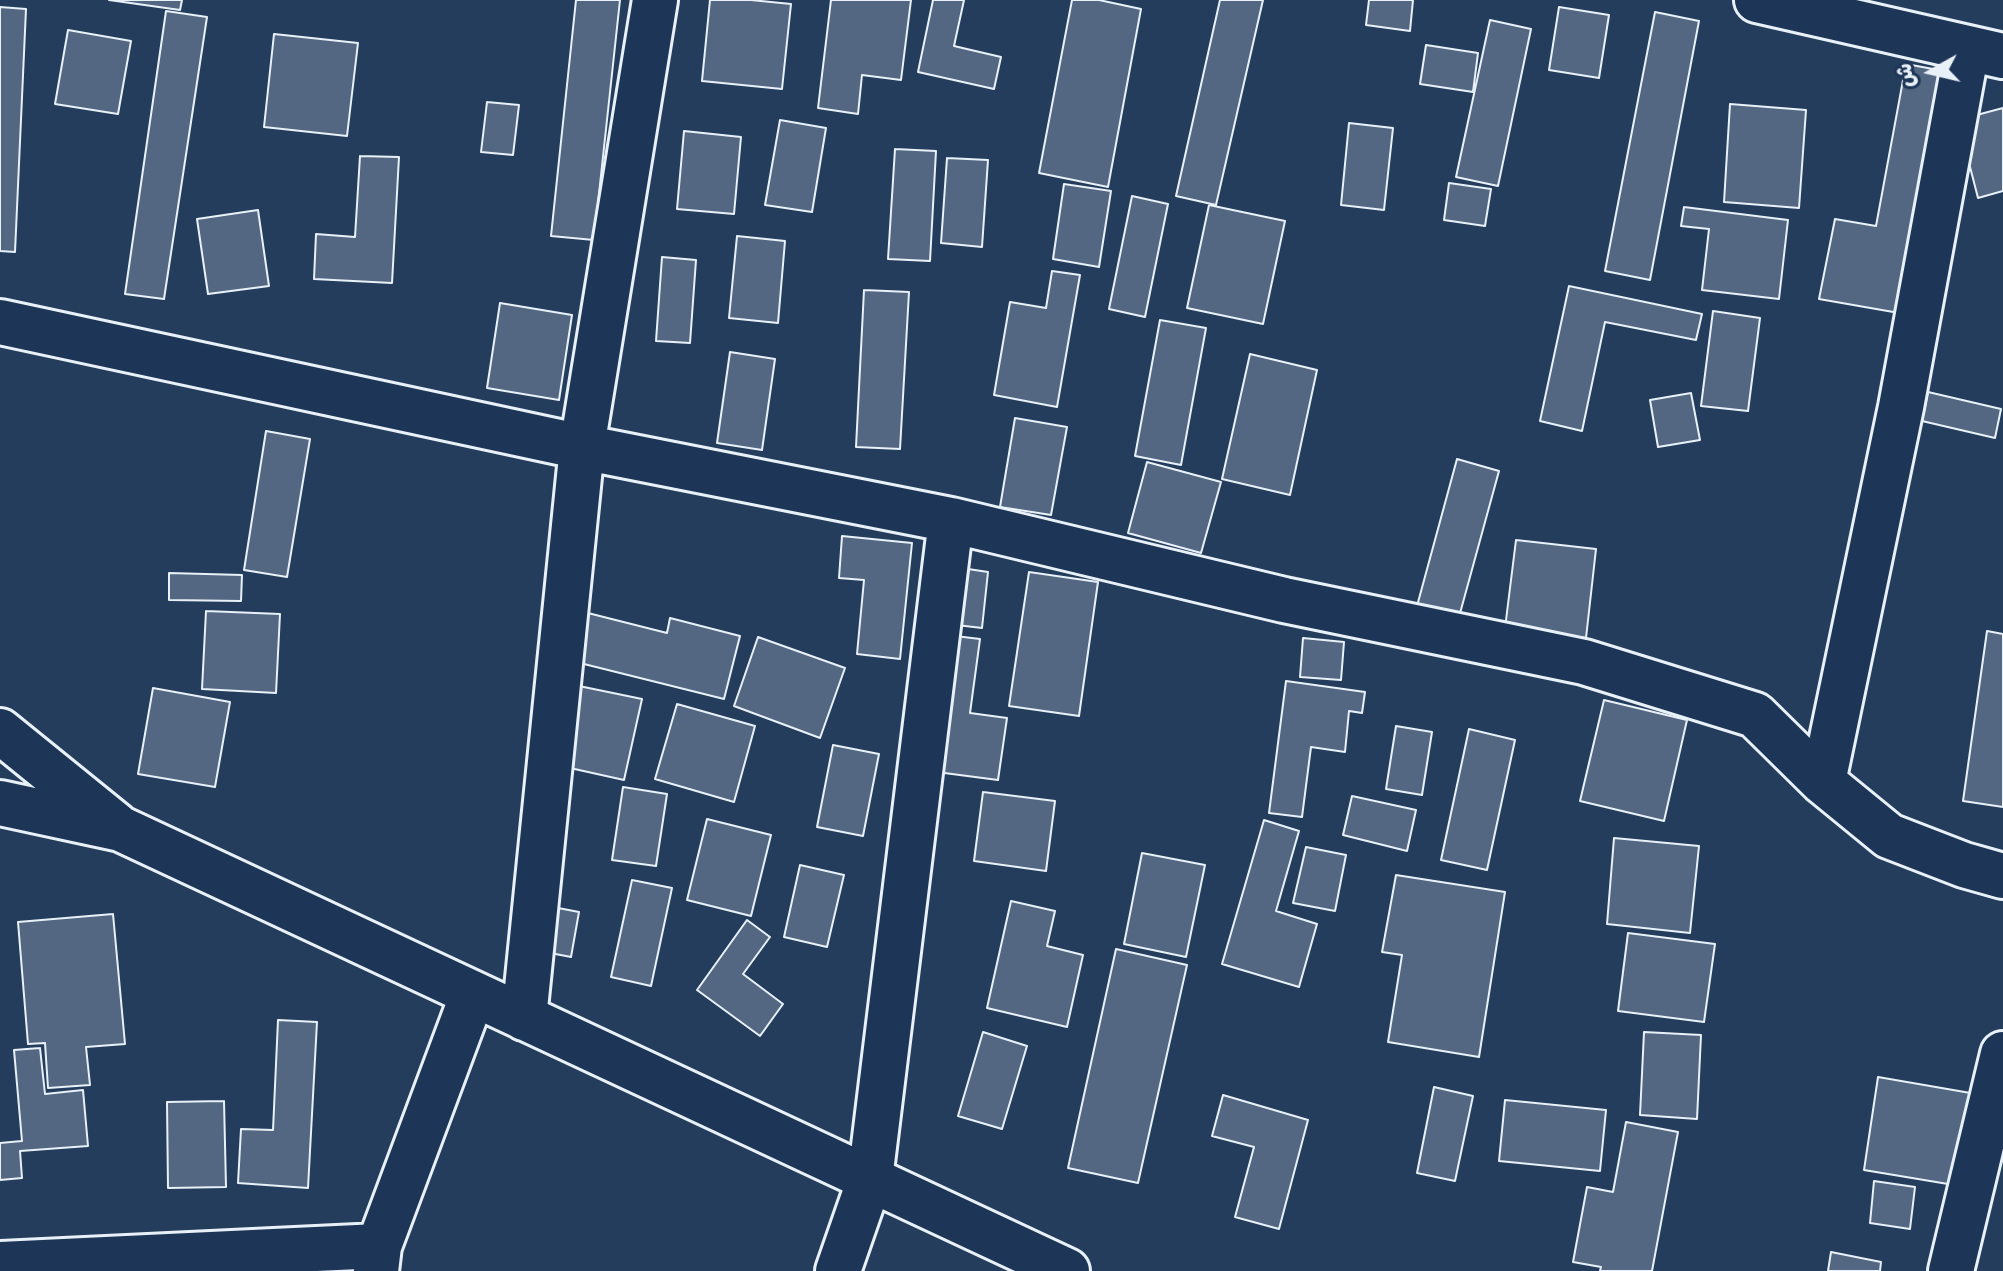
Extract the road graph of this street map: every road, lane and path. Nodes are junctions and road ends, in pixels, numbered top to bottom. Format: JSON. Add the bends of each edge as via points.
{"nodes":[{"id":1,"x":655,"y":0,"type":"edge"},
{"id":2,"x":1757,"y":0,"type":"edge"},
{"id":3,"x":1838,"y":8,"type":"edge"},
{"id":4,"x":1985,"y":52,"type":"edge"},
{"id":5,"x":0,"y":322,"type":"edge"},
{"id":6,"x":582,"y":447,"type":"junction"},
{"id":7,"x":951,"y":520,"type":"junction"},
{"id":8,"x":0,"y":731,"type":"edge"},
{"id":9,"x":1823,"y":782,"type":"junction"},
{"id":10,"x":0,"y":803,"type":"edge"},
{"id":11,"x":121,"y":829,"type":"junction"},
{"id":12,"x":2003,"y":876,"type":"edge"},
{"id":13,"x":473,"y":994,"type":"junction"},
{"id":14,"x":524,"y":1018,"type":"junction"},
{"id":15,"x":2003,"y":1054,"type":"edge"},
{"id":16,"x":870,"y":1179,"type":"junction"},
{"id":17,"x":378,"y":1259,"type":"edge"},
{"id":18,"x":0,"y":1264,"type":"edge"},
{"id":19,"x":838,"y":1271,"type":"edge"},
{"id":20,"x":1067,"y":1271,"type":"edge"},
{"id":21,"x":1951,"y":1271,"type":"edge"}],
"edges":[{"from":1,"to":6,"type":"street"},
{"from":2,"to":3,"type":"street"},
{"from":3,"to":4,"type":"street"},
{"from":4,"to":9,"type":"street","via":[[1901,407]]},
{"from":5,"to":6,"type":"street"},
{"from":6,"to":7,"type":"street"},
{"from":6,"to":14,"type":"street"},
{"from":7,"to":9,"type":"street","via":[[1284,600],[1584,662],[1755,715]]},
{"from":7,"to":16,"type":"street"},
{"from":8,"to":11,"type":"street"},
{"from":9,"to":12,"type":"street","via":[[1889,836]]},
{"from":10,"to":11,"type":"street"},
{"from":11,"to":13,"type":"street"},
{"from":13,"to":14,"type":"street"},
{"from":13,"to":17,"type":"street"},
{"from":14,"to":16,"type":"street"},
{"from":15,"to":21,"type":"street"},
{"from":16,"to":19,"type":"street"},
{"from":16,"to":20,"type":"street"},
{"from":17,"to":18,"type":"street"}]}
